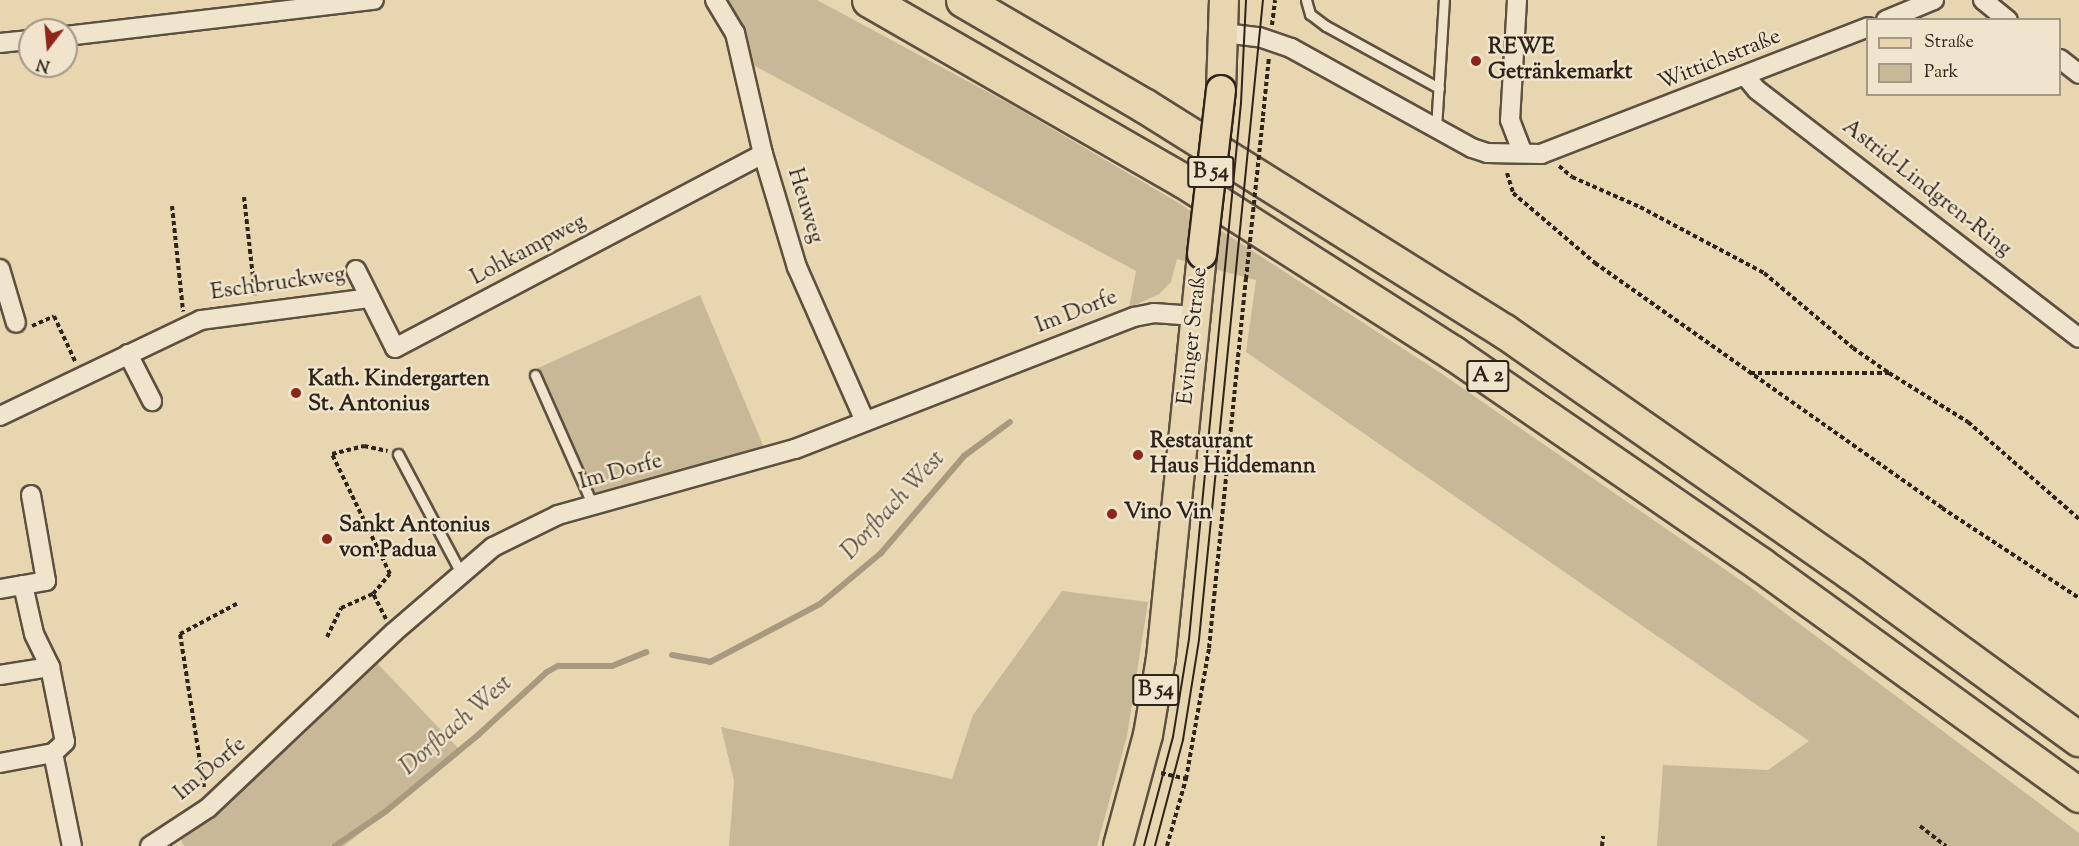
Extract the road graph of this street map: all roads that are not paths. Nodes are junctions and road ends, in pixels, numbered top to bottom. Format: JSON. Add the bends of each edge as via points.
{"nodes":[{"id":1,"x":374,"y":0,"type":"edge"},
{"id":2,"x":715,"y":0,"type":"edge"},
{"id":3,"x":869,"y":0,"type":"edge"},
{"id":4,"x":963,"y":0,"type":"edge"},
{"id":5,"x":1224,"y":0,"type":"edge"},
{"id":6,"x":1306,"y":0,"type":"edge"},
{"id":7,"x":1517,"y":0,"type":"edge"},
{"id":8,"x":1934,"y":0,"type":"edge"},
{"id":9,"x":1983,"y":0,"type":"edge"},
{"id":10,"x":1444,"y":3,"type":"edge"},
{"id":11,"x":1891,"y":18,"type":"edge"},
{"id":12,"x":2006,"y":18,"type":"edge"},
{"id":13,"x":1866,"y":28,"type":"edge"},
{"id":14,"x":1224,"y":33,"type":"junction"},
{"id":15,"x":78,"y":35,"type":"edge"},
{"id":16,"x":18,"y":41,"type":"edge"},
{"id":17,"x":0,"y":43,"type":"edge"},
{"id":18,"x":2061,"y":60,"type":"edge"},
{"id":19,"x":2079,"y":75,"type":"edge"},
{"id":20,"x":1746,"y":77,"type":"junction"},
{"id":21,"x":1439,"y":88,"type":"junction"},
{"id":22,"x":1436,"y":129,"type":"junction"},
{"id":23,"x":1522,"y":151,"type":"junction"},
{"id":24,"x":763,"y":154,"type":"junction"},
{"id":25,"x":0,"y":269,"type":"edge"},
{"id":26,"x":356,"y":270,"type":"dead end"},
{"id":27,"x":370,"y":298,"type":"junction"},
{"id":28,"x":1195,"y":316,"type":"junction"},
{"id":29,"x":16,"y":323,"type":"road end"},
{"id":30,"x":2079,"y":338,"type":"edge"},
{"id":31,"x":128,"y":354,"type":"junction"},
{"id":32,"x":535,"y":375,"type":"dead end"},
{"id":33,"x":152,"y":401,"type":"dead end"},
{"id":34,"x":0,"y":416,"type":"edge"},
{"id":35,"x":865,"y":421,"type":"junction"},
{"id":36,"x":398,"y":454,"type":"road end"},
{"id":37,"x":31,"y":495,"type":"dead end"},
{"id":38,"x":593,"y":506,"type":"junction"},
{"id":39,"x":461,"y":573,"type":"junction"},
{"id":40,"x":23,"y":585,"type":"junction"},
{"id":41,"x":0,"y":589,"type":"edge"},
{"id":42,"x":50,"y":667,"type":"junction"},
{"id":43,"x":0,"y":675,"type":"edge"},
{"id":44,"x":2079,"y":740,"type":"edge"},
{"id":45,"x":53,"y":753,"type":"junction"},
{"id":46,"x":0,"y":763,"type":"edge"},
{"id":47,"x":2079,"y":795,"type":"edge"},
{"id":48,"x":72,"y":846,"type":"edge"},
{"id":49,"x":150,"y":846,"type":"edge"},
{"id":50,"x":1118,"y":846,"type":"edge"}],
"edges":[{"from":1,"to":15,"type":"street"},
{"from":2,"to":24,"type":"street","name":"Heuweg","via":[[735,33]]},
{"from":3,"to":47,"type":"highway","number":"A 2","via":[[1184,181],[1453,352],[1760,564]]},
{"from":4,"to":44,"type":"highway","number":"A 2","via":[[1186,130],[1504,331],[1851,573]]},
{"from":5,"to":14,"type":"main road","name":"Evinger Straße","number":"B 54"},
{"from":6,"to":21,"type":"lane","via":[[1310,14],[1326,26]]},
{"from":7,"to":23,"type":"street","via":[[1510,120]]},
{"from":8,"to":11,"type":"street"},
{"from":9,"to":12,"type":"street"},
{"from":10,"to":21,"type":"lane"},
{"from":13,"to":20,"type":"street","name":"Wittichstraße"},
{"from":14,"to":22,"type":"street","name":"Wittichstraße","via":[[1259,37],[1291,48]]},
{"from":14,"to":28,"type":"main road","name":"Evinger Straße","number":"B 54","bridge":true},
{"from":16,"to":17,"type":"street"},
{"from":18,"to":19,"type":"street"},
{"from":20,"to":23,"type":"street","name":"Wittichstraße","via":[[1547,154]]},
{"from":20,"to":30,"type":"street","name":"Astrid-Lindgren-Ring","via":[[1757,90]]},
{"from":21,"to":22,"type":"lane"},
{"from":22,"to":23,"type":"street","name":"Wittichstraße","via":[[1487,153]]},
{"from":24,"to":27,"type":"street","name":"Lohkampweg","via":[[395,348]]},
{"from":24,"to":35,"type":"street","name":"Heuweg","via":[[797,267]]},
{"from":25,"to":29,"type":"street"},
{"from":26,"to":27,"type":"street","name":"Lohkampweg"},
{"from":27,"to":31,"type":"street","name":"Eschbruckweg","via":[[257,310],[189,325]]},
{"from":28,"to":35,"type":"street","name":"Im Dorfe","via":[[1160,313],[1134,317]]},
{"from":28,"to":50,"type":"main road","name":"Evinger Straße","number":"B 54","via":[[1161,657],[1148,735]]},
{"from":31,"to":33,"type":"street"},
{"from":31,"to":34,"type":"street","name":"Eschbruckweg"},
{"from":32,"to":38,"type":"lane"},
{"from":35,"to":38,"type":"street","name":"Im Dorfe","via":[[795,449]]},
{"from":36,"to":39,"type":"lane"},
{"from":37,"to":40,"type":"street","via":[[46,581]]},
{"from":38,"to":39,"type":"street","name":"Im Dorfe","via":[[558,515],[493,547]]},
{"from":39,"to":49,"type":"street","name":"Im Dorfe","via":[[208,808]]},
{"from":40,"to":41,"type":"street"},
{"from":40,"to":42,"type":"street","via":[[34,634]]},
{"from":42,"to":43,"type":"street"},
{"from":42,"to":45,"type":"street","via":[[65,741]]},
{"from":45,"to":46,"type":"street"},
{"from":45,"to":48,"type":"street"}]}
